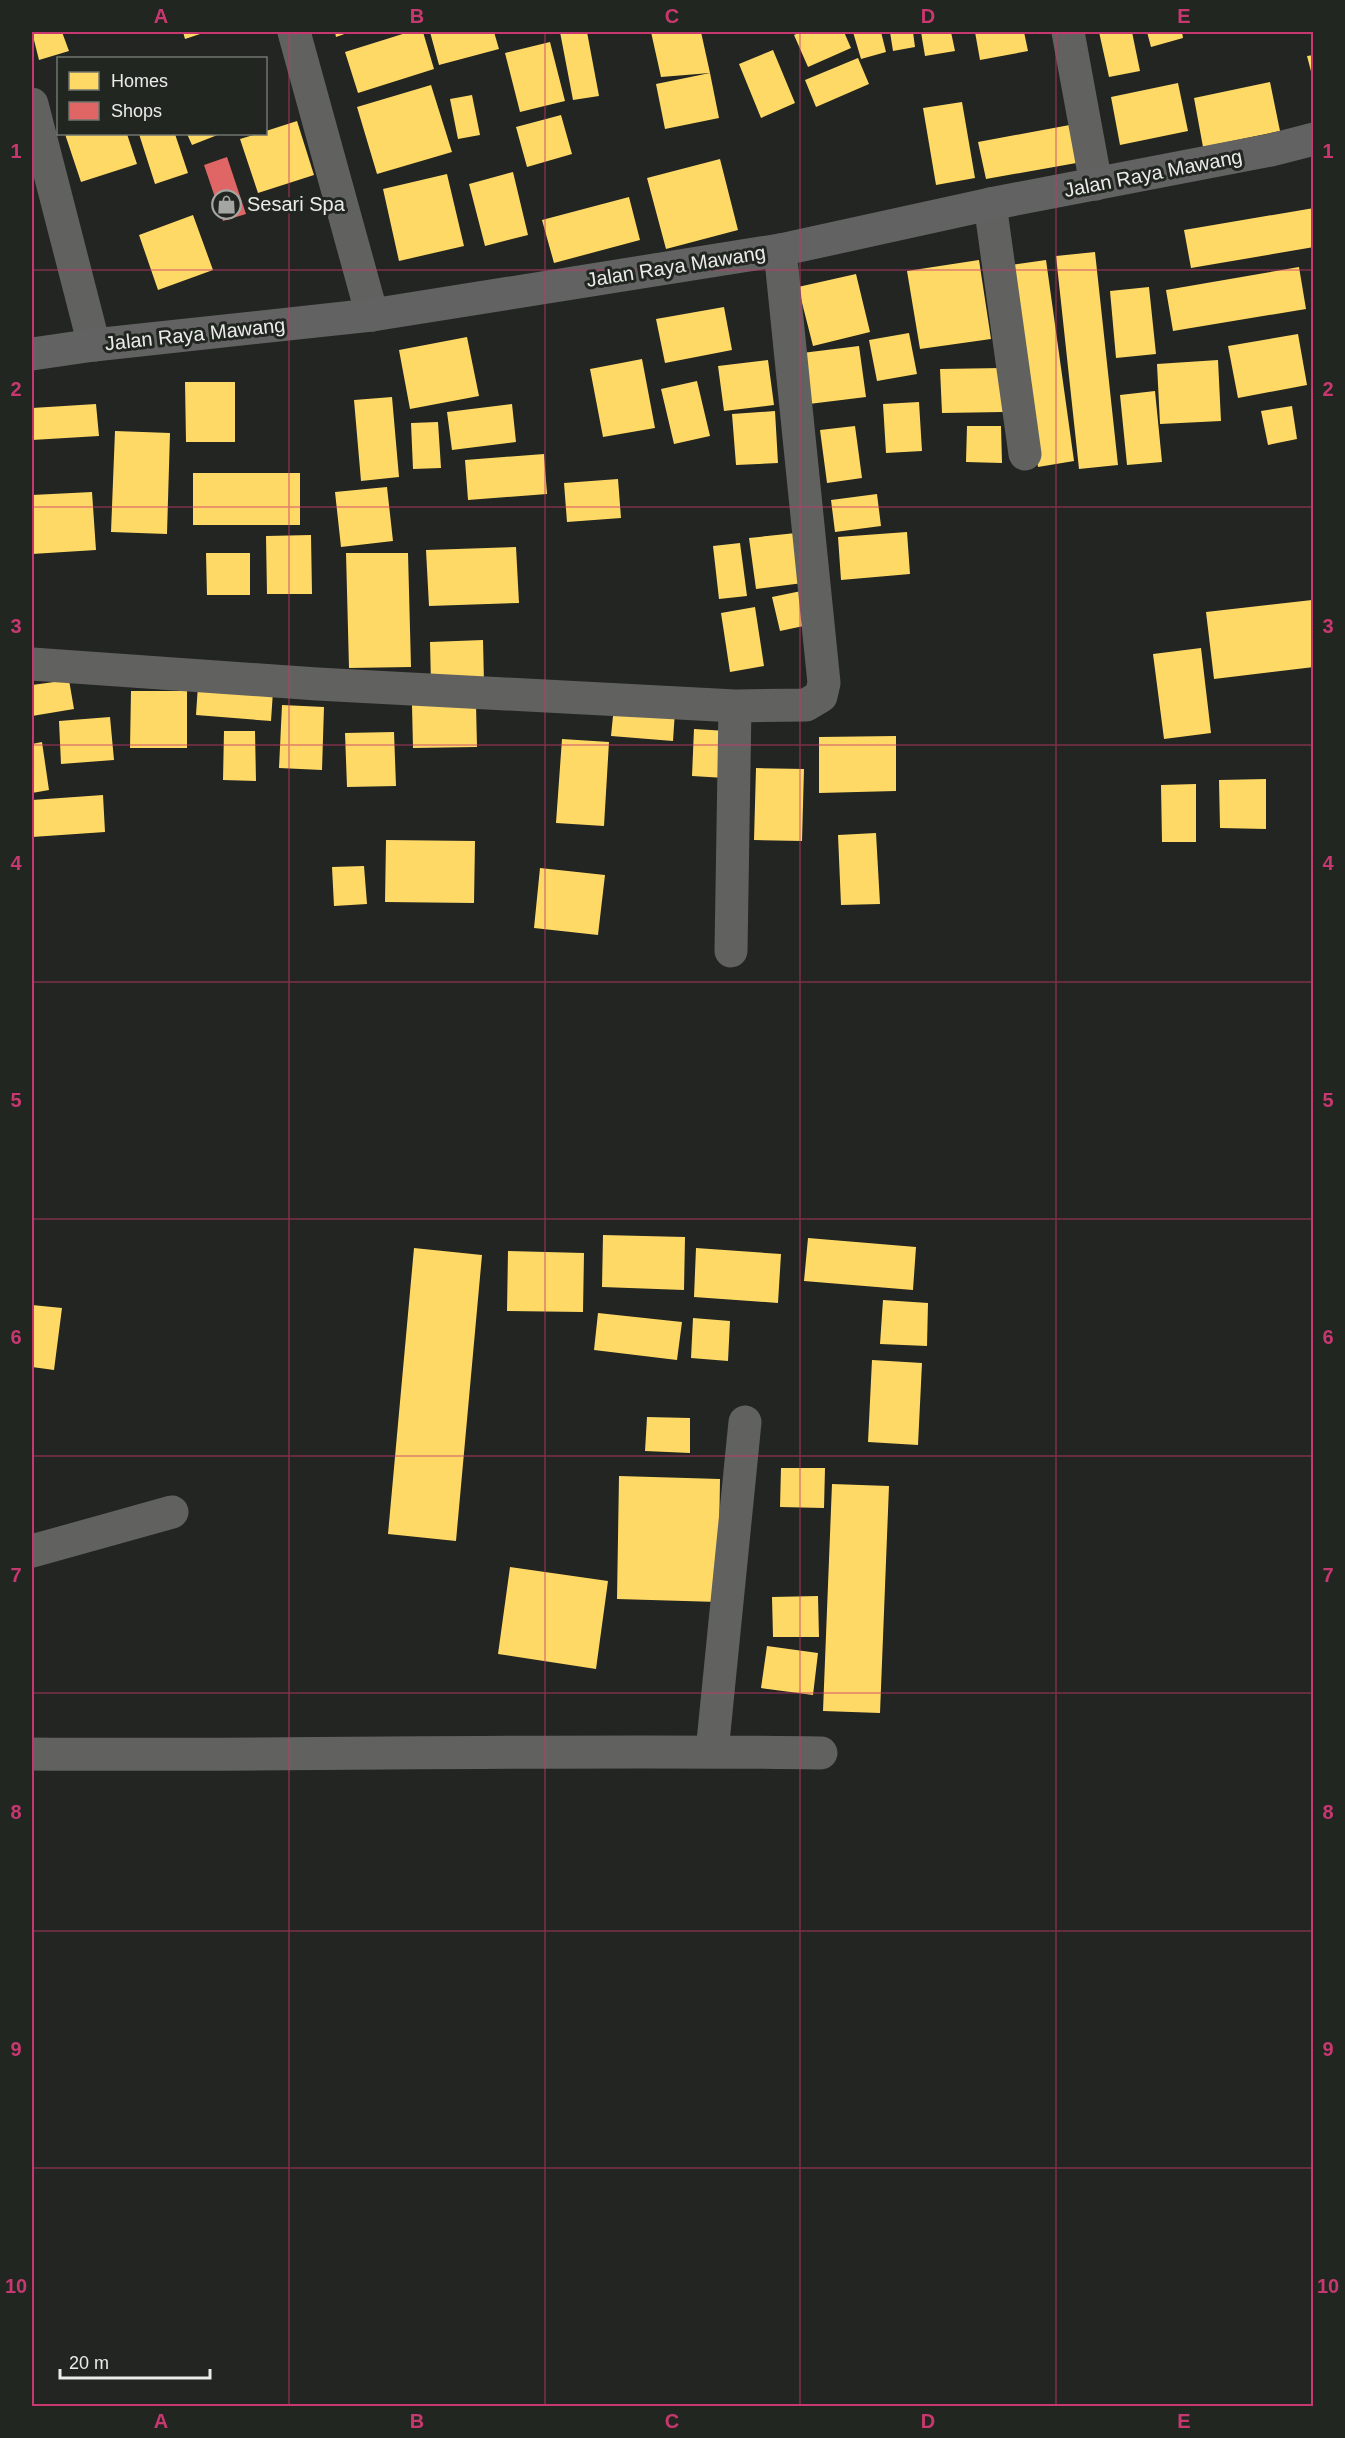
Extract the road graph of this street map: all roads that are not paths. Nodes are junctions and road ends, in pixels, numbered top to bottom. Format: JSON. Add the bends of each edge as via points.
{"nodes":[{"id":1,"x":294,"y":32,"type":"edge"},
{"id":2,"x":1068,"y":32,"type":"edge"},
{"id":3,"x":32,"y":104,"type":"edge"},
{"id":4,"x":1314,"y":139,"type":"edge"},
{"id":5,"x":1096,"y":184,"type":"junction"},
{"id":6,"x":990,"y":204,"type":"junction"},
{"id":7,"x":780,"y":250,"type":"junction"},
{"id":8,"x":372,"y":315,"type":"junction"},
{"id":9,"x":94,"y":345,"type":"junction"},
{"id":10,"x":32,"y":354,"type":"edge"},
{"id":11,"x":1025,"y":454,"type":"dead end"},
{"id":12,"x":32,"y":664,"type":"edge"},
{"id":13,"x":735,"y":706,"type":"junction"},
{"id":14,"x":731,"y":951,"type":"dead end"},
{"id":15,"x":745,"y":1422,"type":"dead end"},
{"id":16,"x":172,"y":1512,"type":"dead end"},
{"id":17,"x":32,"y":1551,"type":"edge"},
{"id":18,"x":712,"y":1752,"type":"junction"},
{"id":19,"x":821,"y":1753,"type":"dead end"},
{"id":20,"x":32,"y":1754,"type":"edge"}],
"edges":[{"from":1,"to":8,"type":"street"},
{"from":2,"to":5,"type":"street"},
{"from":3,"to":9,"type":"street"},
{"from":4,"to":5,"type":"main road","name":"Jalan Raya Mawang"},
{"from":5,"to":6,"type":"main road","name":"Jalan Raya Mawang"},
{"from":6,"to":7,"type":"main road","name":"Jalan Raya Mawang"},
{"from":6,"to":11,"type":"street"},
{"from":7,"to":8,"type":"main road","name":"Jalan Raya Mawang"},
{"from":7,"to":13,"type":"street","via":[[824,683],[821,696],[806,705]]},
{"from":8,"to":9,"type":"main road","name":"Jalan Raya Mawang"},
{"from":9,"to":10,"type":"main road","name":"Jalan Raya Mawang"},
{"from":12,"to":13,"type":"street"},
{"from":13,"to":14,"type":"street"},
{"from":15,"to":18,"type":"street"},
{"from":16,"to":17,"type":"street"},
{"from":18,"to":19,"type":"street"},
{"from":18,"to":20,"type":"street"}]}
